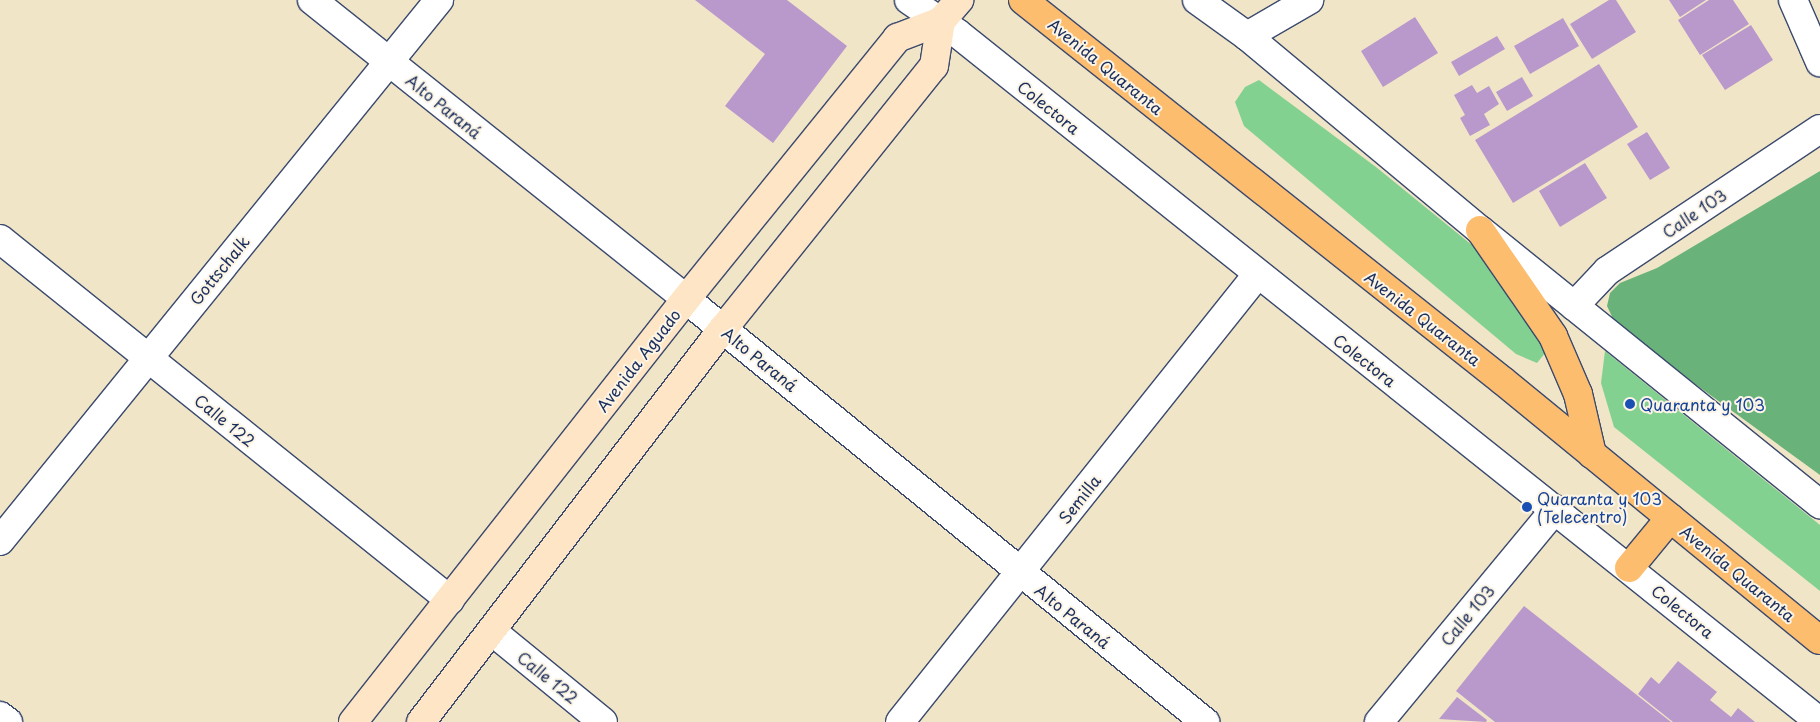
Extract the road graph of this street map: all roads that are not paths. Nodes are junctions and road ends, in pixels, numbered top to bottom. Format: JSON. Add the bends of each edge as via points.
{"nodes":[{"id":1,"x":312,"y":0,"type":"edge"},
{"id":2,"x":439,"y":0,"type":"edge"},
{"id":3,"x":910,"y":0,"type":"edge"},
{"id":4,"x":959,"y":0,"type":"edge"},
{"id":5,"x":1023,"y":0,"type":"edge"},
{"id":6,"x":1197,"y":0,"type":"edge"},
{"id":7,"x":1309,"y":0,"type":"edge"},
{"id":8,"x":1793,"y":0,"type":"edge"},
{"id":9,"x":940,"y":21,"type":"junction"},
{"id":10,"x":1247,"y":36,"type":"junction"},
{"id":11,"x":388,"y":62,"type":"junction"},
{"id":12,"x":1820,"y":62,"type":"edge"},
{"id":13,"x":1820,"y":129,"type":"edge"},
{"id":14,"x":1480,"y":230,"type":"junction"},
{"id":15,"x":0,"y":239,"type":"edge"},
{"id":16,"x":1257,"y":275,"type":"junction"},
{"id":17,"x":686,"y":299,"type":"junction"},
{"id":18,"x":1574,"y":306,"type":"junction"},
{"id":19,"x":723,"y":329,"type":"junction"},
{"id":20,"x":148,"y":359,"type":"junction"},
{"id":21,"x":1592,"y":454,"type":"junction"},
{"id":22,"x":1820,"y":504,"type":"edge"},
{"id":23,"x":1555,"y":509,"type":"junction"},
{"id":24,"x":1670,"y":518,"type":"junction"},
{"id":25,"x":0,"y":541,"type":"edge"},
{"id":26,"x":1629,"y":568,"type":"junction"},
{"id":27,"x":1020,"y":573,"type":"junction"},
{"id":28,"x":450,"y":600,"type":"junction"},
{"id":29,"x":492,"y":632,"type":"junction"},
{"id":30,"x":1820,"y":640,"type":"edge"},
{"id":31,"x":0,"y":716,"type":"edge"},
{"id":32,"x":8,"y":722,"type":"edge"},
{"id":33,"x":353,"y":722,"type":"edge"},
{"id":34,"x":422,"y":722,"type":"edge"},
{"id":35,"x":603,"y":722,"type":"edge"},
{"id":36,"x":900,"y":722,"type":"edge"},
{"id":37,"x":1205,"y":722,"type":"edge"},
{"id":38,"x":1379,"y":722,"type":"edge"},
{"id":39,"x":1820,"y":722,"type":"edge"}],
"edges":[{"from":1,"to":11,"type":"street","name":"Alto Paraná"},
{"from":2,"to":11,"type":"street","name":"Gottschalk"},
{"from":3,"to":9,"type":"street","name":"Colectora"},
{"from":4,"to":9,"type":"main road","name":"Avenida Aguado"},
{"from":5,"to":21,"type":"highway","name":"Avenida Quaranta"},
{"from":6,"to":10,"type":"street"},
{"from":7,"to":10,"type":"street"},
{"from":8,"to":12,"type":"street"},
{"from":9,"to":16,"type":"street","name":"Colectora"},
{"from":9,"to":17,"type":"main road","name":"Avenida Aguado","via":[[897,38]]},
{"from":9,"to":19,"type":"main road","via":[[934,66]]},
{"from":10,"to":14,"type":"street"},
{"from":11,"to":17,"type":"street","name":"Alto Paraná"},
{"from":11,"to":20,"type":"street","name":"Gottschalk"},
{"from":13,"to":18,"type":"street","name":"Calle 103","via":[[1607,271]]},
{"from":14,"to":18,"type":"street"},
{"from":14,"to":21,"type":"highway","via":[[1553,336],[1578,394]]},
{"from":15,"to":20,"type":"street","name":"Calle 122"},
{"from":16,"to":23,"type":"street","name":"Colectora"},
{"from":16,"to":27,"type":"street","name":"Semilla"},
{"from":17,"to":19,"type":"street","name":"Alto Paraná"},
{"from":17,"to":28,"type":"main road","name":"Avenida Aguado"},
{"from":18,"to":22,"type":"street"},
{"from":19,"to":27,"type":"street","name":"Alto Paraná"},
{"from":19,"to":29,"type":"main road"},
{"from":20,"to":25,"type":"street","name":"Gottschalk"},
{"from":20,"to":28,"type":"street","name":"Calle 122"},
{"from":21,"to":24,"type":"highway","name":"Avenida Quaranta"},
{"from":23,"to":26,"type":"street","name":"Colectora"},
{"from":23,"to":38,"type":"street","name":"Calle 103"},
{"from":24,"to":26,"type":"highway"},
{"from":24,"to":30,"type":"highway","name":"Avenida Quaranta"},
{"from":26,"to":39,"type":"street","name":"Colectora"},
{"from":27,"to":36,"type":"street","name":"Semilla"},
{"from":27,"to":37,"type":"street","name":"Alto Paraná"},
{"from":28,"to":33,"type":"main road","name":"Avenida Aguado"},
{"from":29,"to":34,"type":"main road"},
{"from":29,"to":35,"type":"street","name":"Calle 122"},
{"from":31,"to":32,"type":"street"}]}
